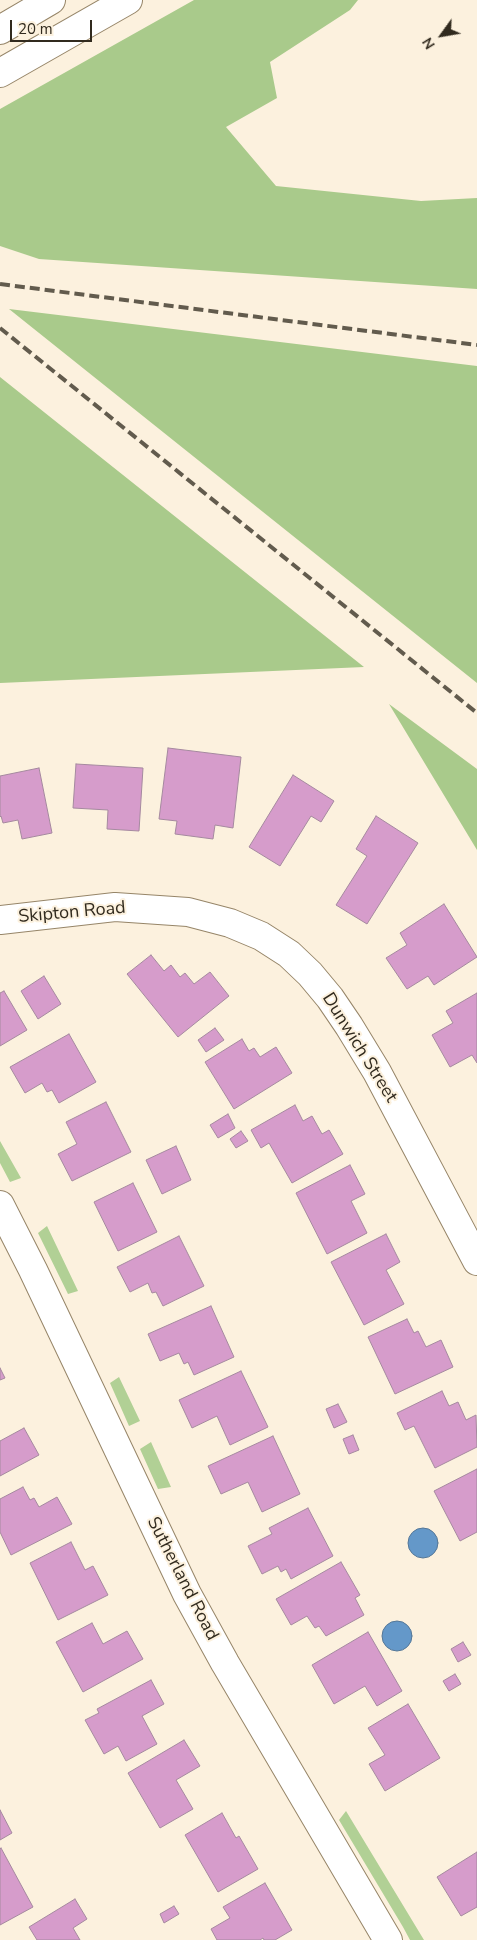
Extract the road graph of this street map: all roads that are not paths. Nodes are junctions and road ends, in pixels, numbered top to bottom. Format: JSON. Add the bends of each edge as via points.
{"nodes":[{"id":1,"x":51,"y":0,"type":"edge"},
{"id":2,"x":128,"y":0,"type":"edge"},
{"id":3,"x":0,"y":30,"type":"edge"},
{"id":4,"x":6,"y":70,"type":"edge"},
{"id":5,"x":144,"y":908,"type":"joint"},
{"id":6,"x":0,"y":920,"type":"edge"},
{"id":7,"x":0,"y":1205,"type":"edge"},
{"id":8,"x":477,"y":1261,"type":"edge"},
{"id":9,"x":388,"y":1940,"type":"edge"}],
"edges":[{"from":1,"to":3,"type":"street"},
{"from":2,"to":4,"type":"street"},
{"from":5,"to":6,"type":"street","name":"Skipton Road","via":[[115,907]]},
{"from":5,"to":8,"type":"street","name":"Dunwich Street","via":[[188,912],[230,923],[289,954],[310,974],[330,998],[377,1072]]},
{"from":7,"to":9,"type":"street","name":"Sutherland Road","via":[[187,1594]]}]}
